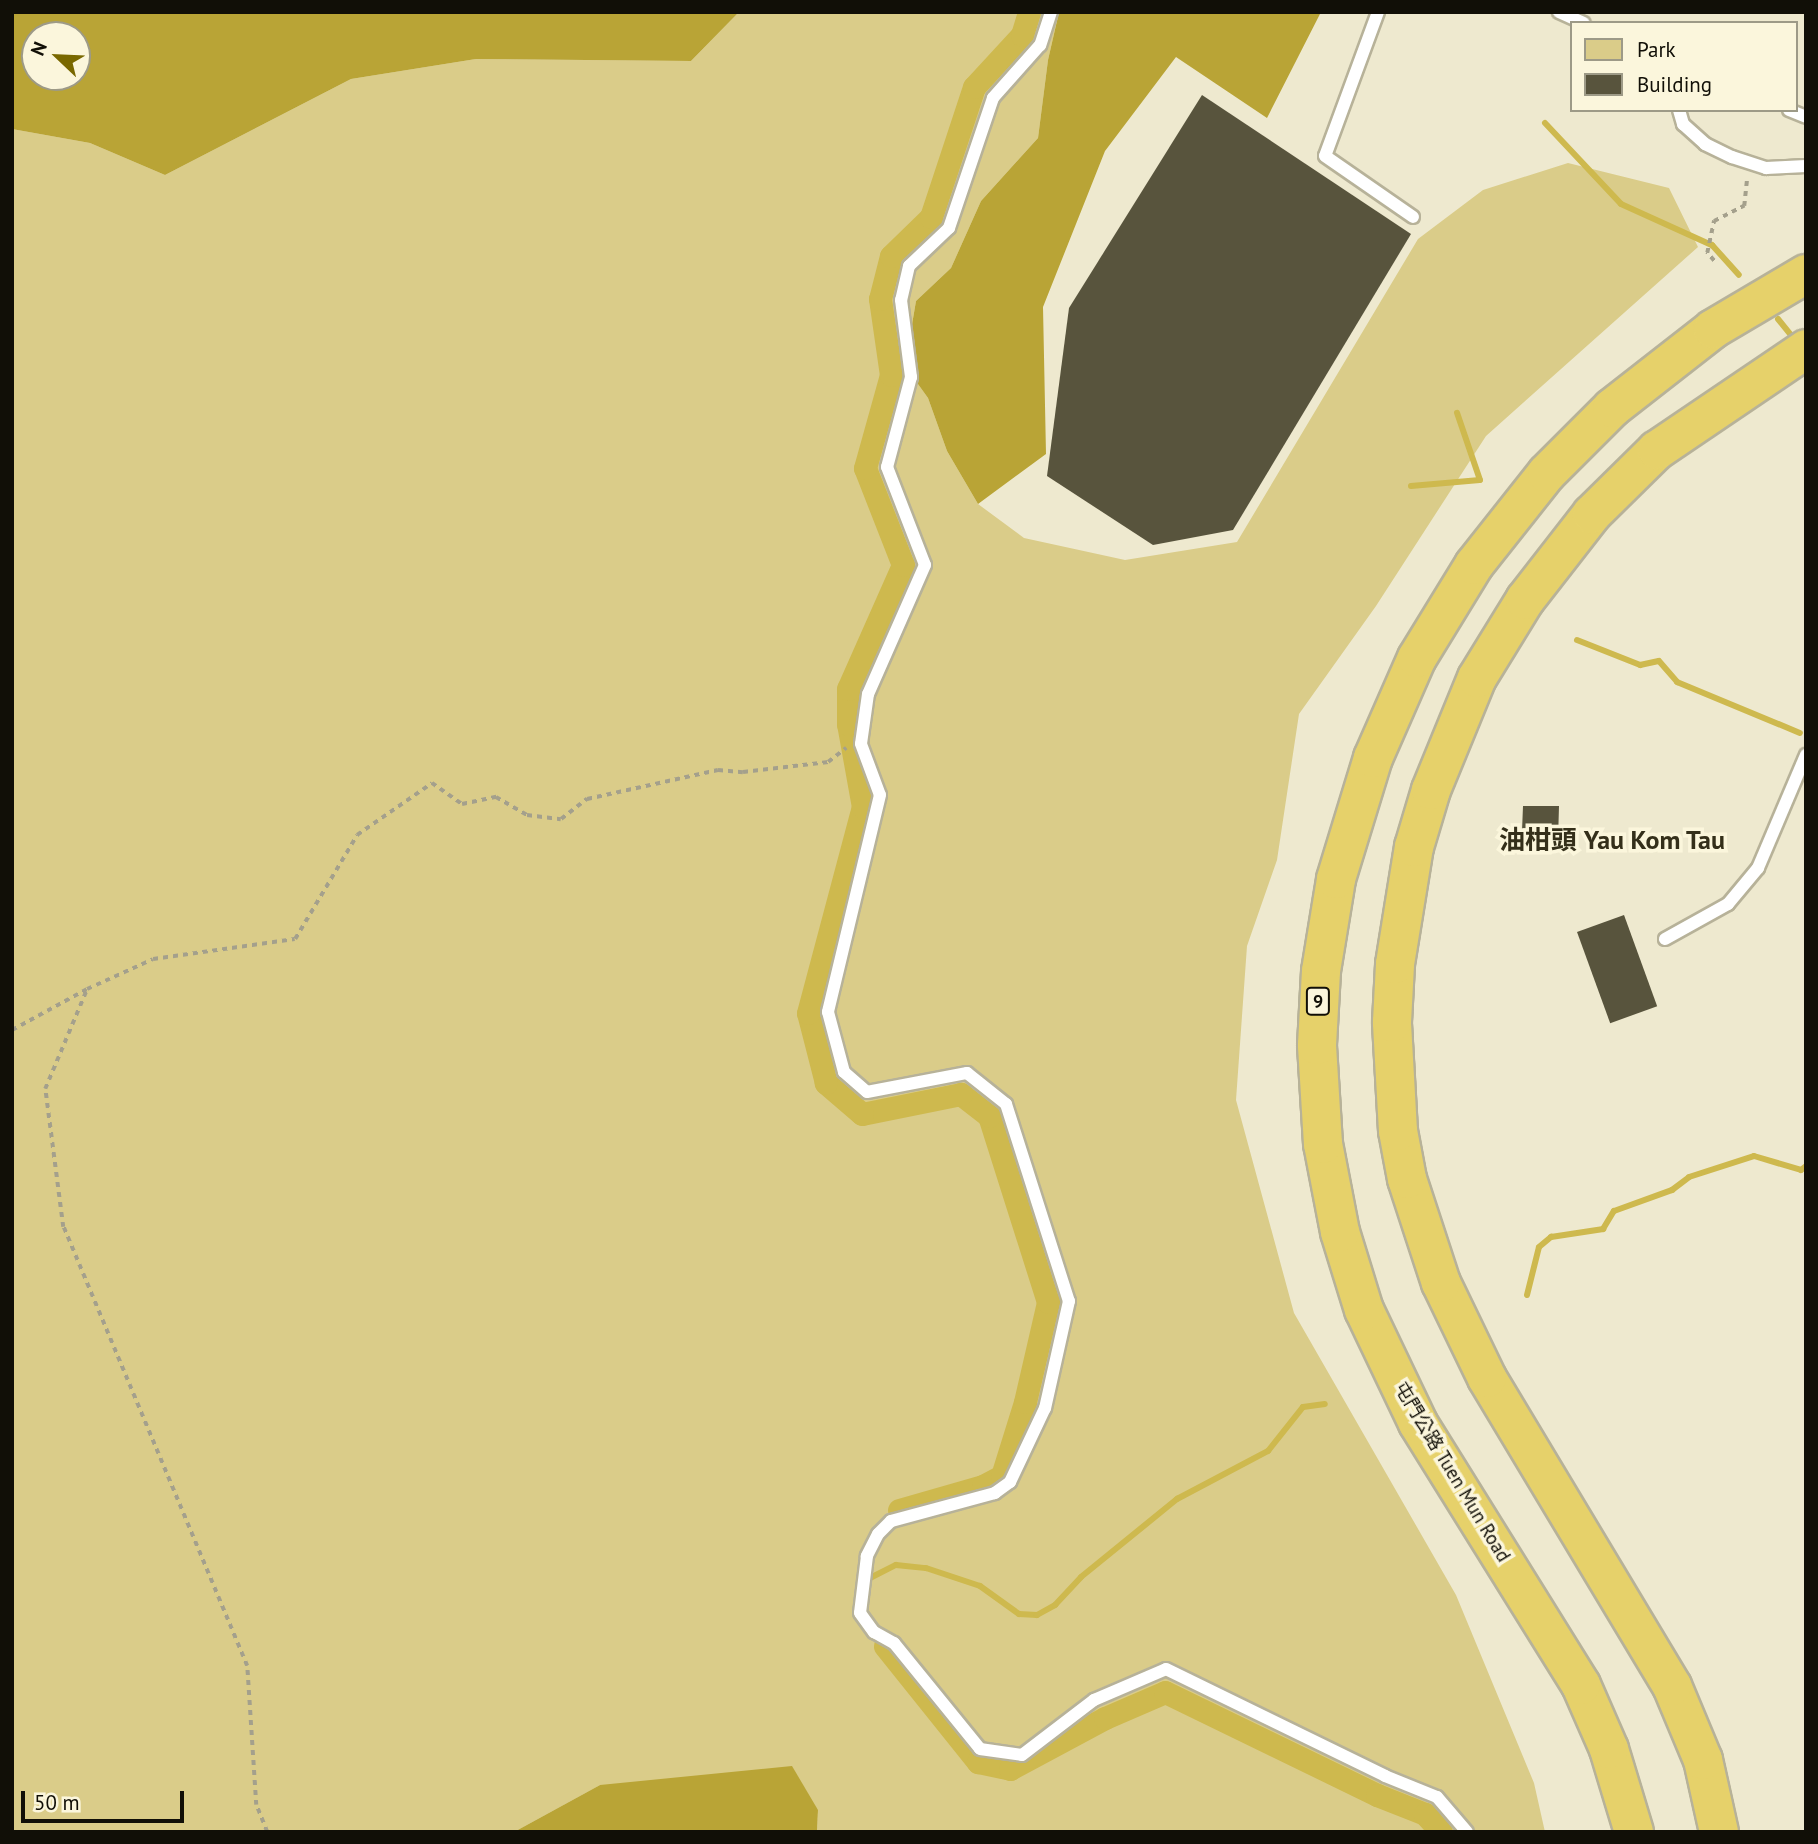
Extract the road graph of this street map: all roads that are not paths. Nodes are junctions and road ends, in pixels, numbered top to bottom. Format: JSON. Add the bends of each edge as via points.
{"nodes":[{"id":1,"x":1051,"y":12,"type":"edge"},
{"id":2,"x":1378,"y":12,"type":"edge"},
{"id":3,"x":1680,"y":112,"type":"edge"},
{"id":4,"x":1806,"y":166,"type":"edge"},
{"id":5,"x":1413,"y":217,"type":"dead end"},
{"id":6,"x":1806,"y":274,"type":"edge"},
{"id":7,"x":1806,"y":349,"type":"edge"},
{"id":8,"x":1806,"y":755,"type":"edge"},
{"id":9,"x":1665,"y":939,"type":"dead end"},
{"id":10,"x":1467,"y":1832,"type":"edge"},
{"id":11,"x":1634,"y":1832,"type":"edge"},
{"id":12,"x":1719,"y":1832,"type":"edge"}],
"edges":[{"from":1,"to":10,"type":"lane","via":[[1040,45],[993,98],[949,228],[909,266],[901,300],[911,377],[887,467],[925,565],[868,694],[861,744],[880,795],[828,1012],[844,1072],[867,1092],[967,1073],[1006,1104],[1069,1301],[1045,1408],[1010,1482],[995,1493],[891,1521],[867,1556],[860,1613],[874,1632],[894,1643],[980,1749],[1022,1755],[1094,1700],[1166,1669],[1437,1797]]},
{"from":2,"to":5,"type":"lane","via":[[1325,156]]},
{"from":3,"to":4,"type":"lane","via":[[1683,124],[1705,144],[1732,157],[1766,168]]},
{"from":6,"to":11,"type":"highway","name":"屯門公路 Tuen Mun Road","number":"9","via":[[1713,329],[1620,401],[1547,473],[1474,565],[1418,658],[1373,758],[1339,867],[1321,971],[1317,1045],[1323,1144],[1340,1232],[1364,1310],[1418,1423],[1581,1685],[1609,1749]]},
{"from":7,"to":12,"type":"highway","via":[[1729,398],[1622,482],[1565,545],[1519,609],[1477,678],[1431,790],[1414,847],[1395,964],[1392,1022],[1398,1131],[1407,1180],[1441,1283],[1487,1378],[1672,1686],[1703,1760]]},
{"from":8,"to":9,"type":"lane","via":[[1758,868],[1728,904]]}]}
